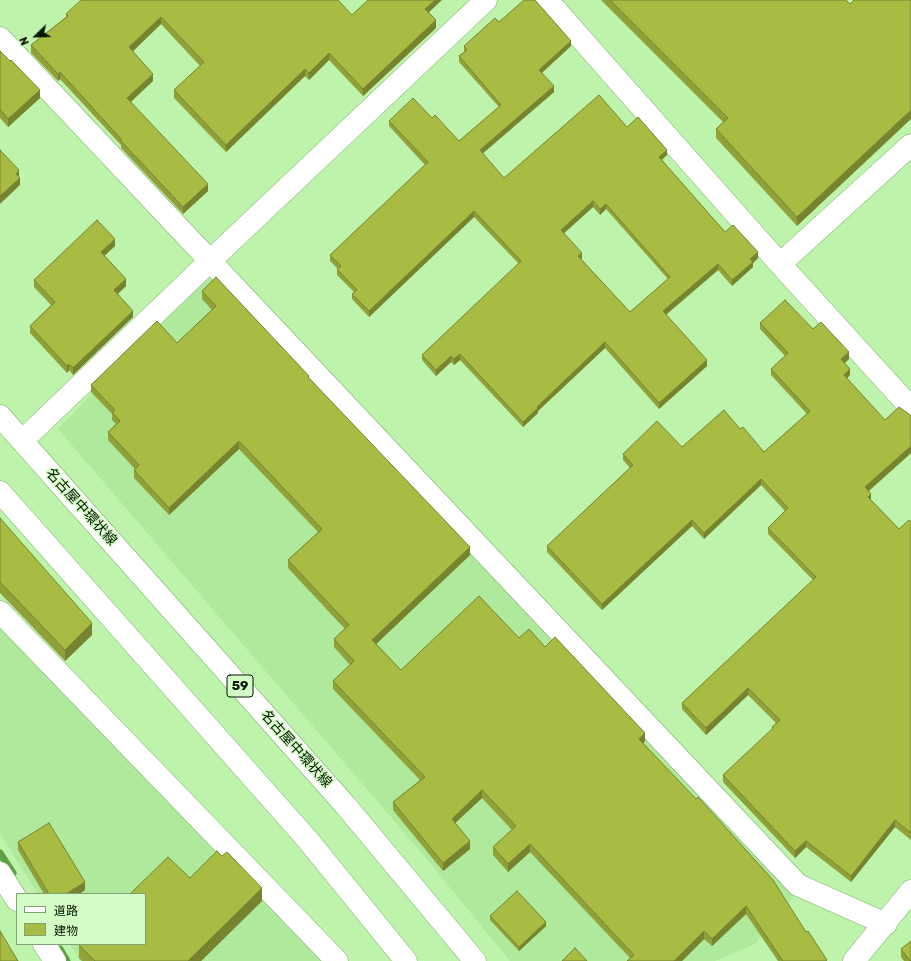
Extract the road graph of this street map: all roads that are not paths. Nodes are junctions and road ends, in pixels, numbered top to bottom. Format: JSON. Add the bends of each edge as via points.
{"nodes":[{"id":1,"x":486,"y":0,"type":"edge"},
{"id":2,"x":546,"y":0,"type":"edge"},
{"id":3,"x":0,"y":38,"type":"edge"},
{"id":4,"x":911,"y":145,"type":"edge"},
{"id":5,"x":210,"y":261,"type":"junction"},
{"id":6,"x":780,"y":264,"type":"junction"},
{"id":7,"x":911,"y":408,"type":"edge"},
{"id":8,"x":0,"y":416,"type":"edge"},
{"id":9,"x":22,"y":441,"type":"junction"},
{"id":10,"x":0,"y":492,"type":"edge"},
{"id":11,"x":0,"y":612,"type":"edge"},
{"id":12,"x":0,"y":873,"type":"edge"},
{"id":13,"x":911,"y":891,"type":"edge"},
{"id":14,"x":16,"y":898,"type":"edge"},
{"id":15,"x":886,"y":924,"type":"junction"},
{"id":16,"x":45,"y":945,"type":"edge"},
{"id":17,"x":55,"y":961,"type":"edge"},
{"id":18,"x":337,"y":961,"type":"edge"},
{"id":19,"x":406,"y":961,"type":"edge"},
{"id":20,"x":475,"y":961,"type":"edge"},
{"id":21,"x":854,"y":961,"type":"edge"}],
"edges":[{"from":1,"to":5,"type":"street"},
{"from":2,"to":6,"type":"street"},
{"from":3,"to":5,"type":"street"},
{"from":4,"to":6,"type":"street"},
{"from":5,"to":9,"type":"street"},
{"from":5,"to":15,"type":"street","via":[[798,885]]},
{"from":6,"to":7,"type":"street"},
{"from":8,"to":9,"type":"street","name":"名古屋中環状線","number":"59"},
{"from":9,"to":20,"type":"street","name":"名古屋中環状線","number":"59","via":[[346,806]]},
{"from":10,"to":19,"type":"street","via":[[307,839]]},
{"from":11,"to":18,"type":"street"},
{"from":12,"to":14,"type":"street"},
{"from":13,"to":15,"type":"street"},
{"from":15,"to":21,"type":"street"},
{"from":16,"to":17,"type":"street"}]}
